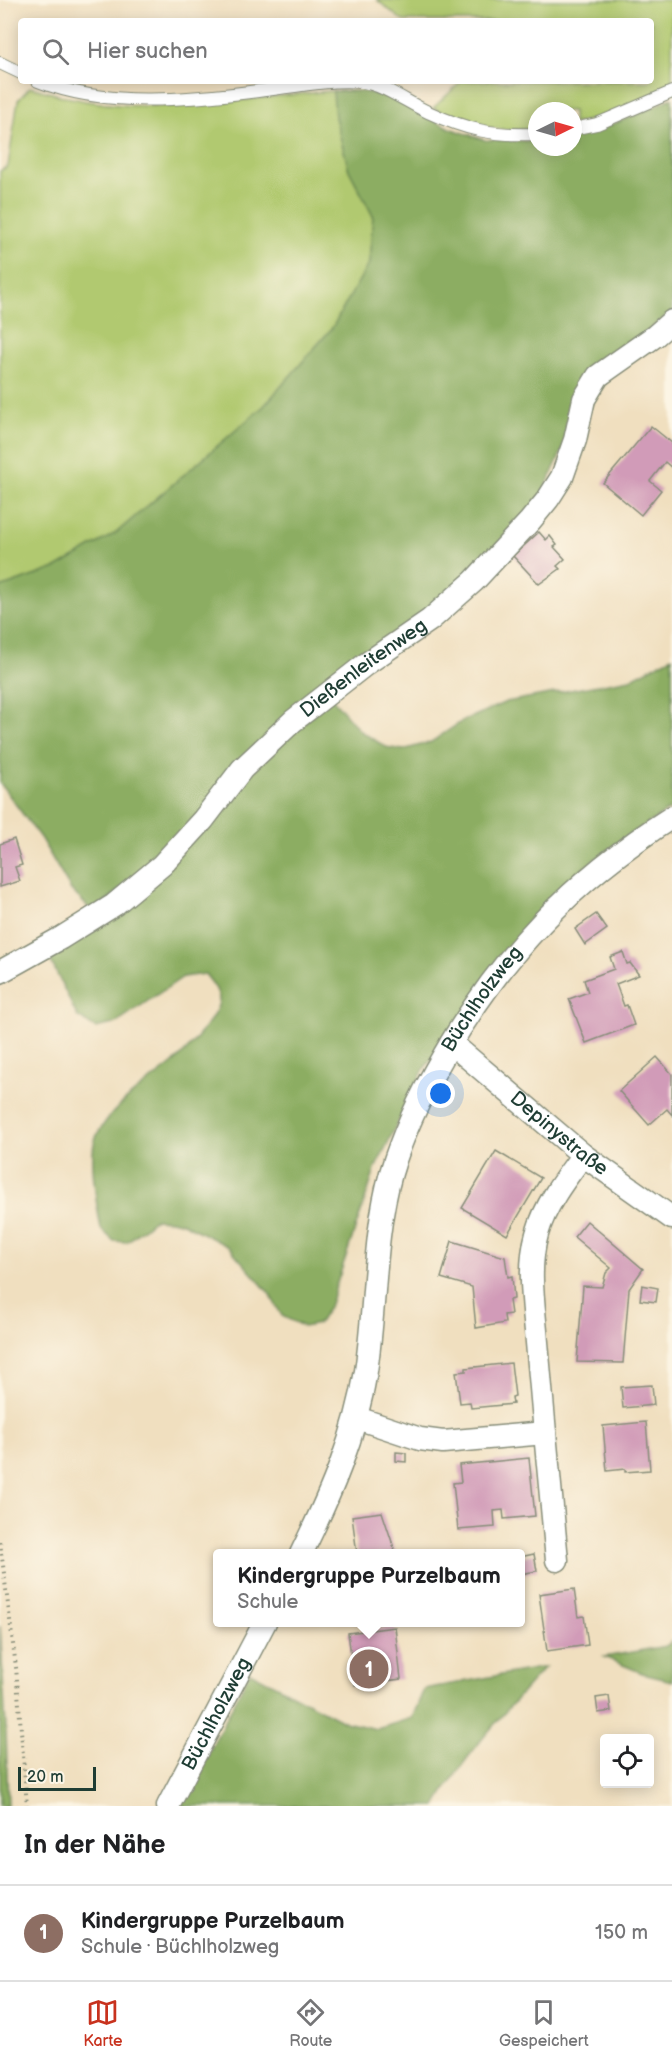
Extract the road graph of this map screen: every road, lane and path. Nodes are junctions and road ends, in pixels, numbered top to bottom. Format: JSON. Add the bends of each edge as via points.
{"nodes":[{"id":1,"x":0,"y":63,"type":"edge"},
{"id":2,"x":18,"y":72,"type":"edge"},
{"id":3,"x":51,"y":84,"type":"edge"},
{"id":4,"x":322,"y":84,"type":"edge"},
{"id":5,"x":369,"y":84,"type":"edge"},
{"id":6,"x":672,"y":92,"type":"edge"},
{"id":7,"x":582,"y":127,"type":"edge"},
{"id":8,"x":528,"y":135,"type":"edge"},
{"id":9,"x":672,"y":321,"type":"edge"},
{"id":10,"x":672,"y":817,"type":"edge"},
{"id":11,"x":0,"y":972,"type":"edge"},
{"id":12,"x":451,"y":1043,"type":"junction"},
{"id":13,"x":584,"y":1155,"type":"junction"},
{"id":14,"x":672,"y":1218,"type":"edge"},
{"id":15,"x":357,"y":1418,"type":"junction"},
{"id":16,"x":545,"y":1433,"type":"junction"},
{"id":17,"x":0,"y":1542,"type":"edge"},
{"id":18,"x":303,"y":1549,"type":"edge"},
{"id":19,"x":557,"y":1560,"type":"dead end"},
{"id":20,"x":263,"y":1627,"type":"edge"},
{"id":21,"x":27,"y":1806,"type":"edge"},
{"id":22,"x":168,"y":1806,"type":"edge"}],
"edges":[{"from":1,"to":2,"type":"lane"},
{"from":3,"to":4,"type":"lane","via":[[101,96],[149,99]]},
{"from":5,"to":8,"type":"lane","via":[[470,130],[507,136]]},
{"from":6,"to":7,"type":"lane"},
{"from":9,"to":11,"type":"street","name":"Dießenleitenweg","via":[[598,376],[585,399],[562,477],[530,521],[474,581],[430,620],[293,721],[242,769],[162,865],[114,905]]},
{"from":10,"to":12,"type":"street","name":"Büchlholzweg","via":[[611,858],[546,916],[472,1009]]},
{"from":12,"to":13,"type":"street","name":"Depinystraße"},
{"from":12,"to":15,"type":"street","name":"Büchlholzweg","via":[[422,1095],[391,1173]]},
{"from":13,"to":14,"type":"street","name":"Depinystraße"},
{"from":13,"to":16,"type":"street","via":[[546,1212],[532,1254]]},
{"from":15,"to":16,"type":"street","via":[[420,1439],[443,1442]]},
{"from":15,"to":18,"type":"street","name":"Büchlholzweg","via":[[340,1469]]},
{"from":16,"to":19,"type":"street"},
{"from":17,"to":21,"type":"path","via":[[16,1666]]},
{"from":20,"to":22,"type":"street","name":"Büchlholzweg"}]}
